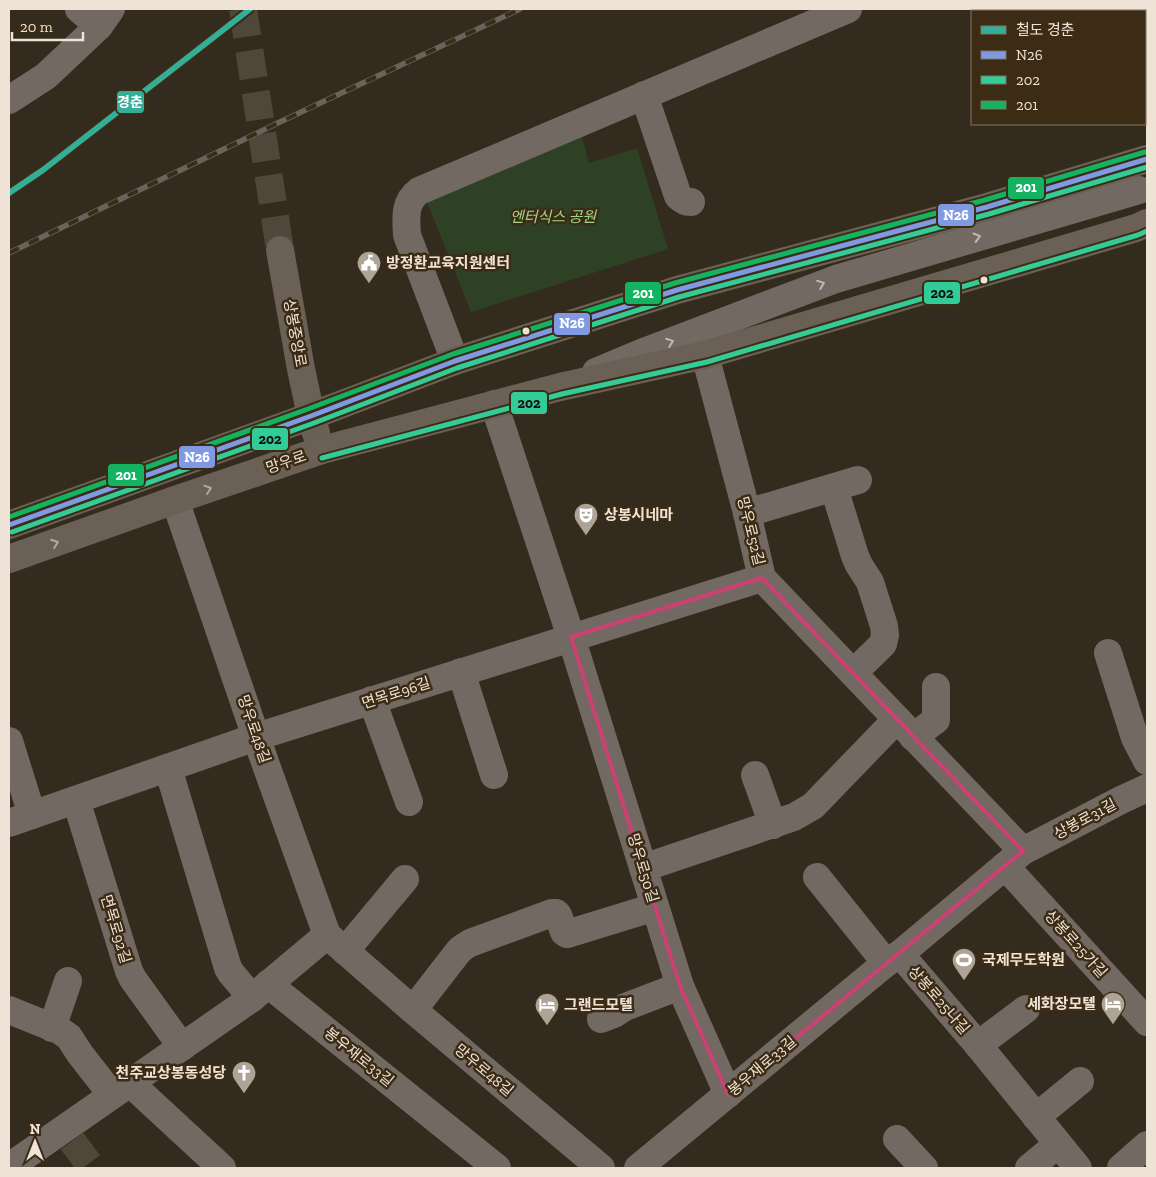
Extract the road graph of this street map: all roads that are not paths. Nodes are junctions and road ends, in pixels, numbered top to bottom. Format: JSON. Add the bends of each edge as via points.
{"nodes":[{"id":1,"x":848,"y":9,"type":"edge"},
{"id":2,"x":97,"y":15,"type":"edge"},
{"id":3,"x":644,"y":96,"type":"junction"},
{"id":4,"x":9,"y":100,"type":"edge"},
{"id":5,"x":1147,"y":159,"type":"edge"},
{"id":6,"x":1143,"y":189,"type":"edge"},
{"id":7,"x":691,"y":202,"type":"dead end"},
{"id":8,"x":987,"y":207,"type":"junction"},
{"id":9,"x":1147,"y":223,"type":"edge"},
{"id":10,"x":280,"y":250,"type":"tunnel mouth"},
{"id":11,"x":705,"y":355,"type":"junction"},
{"id":12,"x":455,"y":362,"type":"junction"},
{"id":13,"x":560,"y":387,"type":"junction"},
{"id":14,"x":494,"y":404,"type":"junction"},
{"id":15,"x":311,"y":416,"type":"junction"},
{"id":16,"x":322,"y":450,"type":"junction"},
{"id":17,"x":176,"y":500,"type":"junction"},
{"id":18,"x":747,"y":513,"type":"junction"},
{"id":19,"x":9,"y":525,"type":"edge"},
{"id":20,"x":9,"y":559,"type":"edge"},
{"id":21,"x":762,"y":578,"type":"junction"},
{"id":22,"x":571,"y":637,"type":"junction"},
{"id":23,"x":1108,"y":653,"type":"dead end"},
{"id":24,"x":461,"y":672,"type":"junction"},
{"id":25,"x":853,"y":673,"type":"junction"},
{"id":26,"x":936,"y":687,"type":"dead end"},
{"id":27,"x":372,"y":700,"type":"junction"},
{"id":28,"x":905,"y":728,"type":"junction"},
{"id":29,"x":256,"y":737,"type":"junction"},
{"id":30,"x":9,"y":741,"type":"edge"},
{"id":31,"x":1147,"y":761,"type":"edge"},
{"id":32,"x":168,"y":768,"type":"junction"},
{"id":33,"x":494,"y":775,"type":"dead end"},
{"id":34,"x":755,"y":775,"type":"dead end"},
{"id":35,"x":1147,"y":788,"type":"edge"},
{"id":36,"x":76,"y":800,"type":"junction"},
{"id":37,"x":409,"y":802,"type":"dead end"},
{"id":38,"x":20,"y":819,"type":"edge"},
{"id":39,"x":773,"y":824,"type":"junction"},
{"id":40,"x":1014,"y":858,"type":"junction"},
{"id":41,"x":643,"y":868,"type":"junction"},
{"id":42,"x":817,"y":877,"type":"dead end"},
{"id":43,"x":405,"y":880,"type":"dead end"},
{"id":44,"x":655,"y":906,"type":"junction"},
{"id":45,"x":336,"y":943,"type":"junction"},
{"id":46,"x":893,"y":958,"type":"junction"},
{"id":47,"x":68,"y":981,"type":"dead end"},
{"id":48,"x":680,"y":986,"type":"junction"},
{"id":49,"x":260,"y":991,"type":"junction"},
{"id":50,"x":1026,"y":1009,"type":"dead end"},
{"id":51,"x":9,"y":1010,"type":"edge"},
{"id":52,"x":413,"y":1010,"type":"junction"},
{"id":53,"x":601,"y":1019,"type":"dead end"},
{"id":54,"x":1147,"y":1022,"type":"edge"},
{"id":55,"x":52,"y":1028,"type":"junction"},
{"id":56,"x":978,"y":1046,"type":"junction"},
{"id":57,"x":182,"y":1047,"type":"junction"},
{"id":58,"x":1080,"y":1081,"type":"dead end"},
{"id":59,"x":121,"y":1089,"type":"junction"},
{"id":60,"x":728,"y":1094,"type":"junction"},
{"id":61,"x":1036,"y":1117,"type":"junction"},
{"id":62,"x":898,"y":1139,"type":"dead end"},
{"id":63,"x":1058,"y":1144,"type":"junction"},
{"id":64,"x":1147,"y":1145,"type":"edge"},
{"id":65,"x":9,"y":1167,"type":"edge"},
{"id":66,"x":222,"y":1168,"type":"edge"},
{"id":67,"x":497,"y":1168,"type":"edge"},
{"id":68,"x":602,"y":1168,"type":"edge"},
{"id":69,"x":638,"y":1168,"type":"edge"},
{"id":70,"x":924,"y":1168,"type":"edge"},
{"id":71,"x":1029,"y":1168,"type":"edge"},
{"id":72,"x":1078,"y":1168,"type":"edge"},
{"id":73,"x":1121,"y":1168,"type":"edge"}],
"edges":[{"from":1,"to":3,"type":"street"},
{"from":2,"to":4,"type":"street","via":[[46,76]]},
{"from":3,"to":7,"type":"street","via":[[678,196]]},
{"from":3,"to":12,"type":"street","via":[[414,195],[406,214],[407,235]]},
{"from":5,"to":8,"type":"main road"},
{"from":6,"to":8,"type":"street"},
{"from":13,"to":6,"type":"street","one_way":true,"via":[[836,279]]},
{"from":8,"to":12,"type":"main road","via":[[677,290]]},
{"from":9,"to":11,"type":"main road","name":"망우로"},
{"from":10,"to":15,"type":"main road","name":"상봉중앙로"},
{"from":11,"to":13,"type":"main road","name":"망우로"},
{"from":11,"to":18,"type":"street","name":"망우로52길"},
{"from":12,"to":15,"type":"main road"},
{"from":13,"to":14,"type":"main road","name":"망우로"},
{"from":14,"to":16,"type":"main road","name":"망우로"},
{"from":14,"to":22,"type":"street","name":"망우로50길"},
{"from":15,"to":16,"type":"main road","name":"상봉중앙로"},
{"from":15,"to":19,"type":"main road"},
{"from":17,"to":16,"type":"main road","name":"망우로","one_way":true},
{"from":20,"to":17,"type":"main road","name":"망우로","one_way":true},
{"from":17,"to":29,"type":"street","name":"망우로48길"},
{"from":18,"to":21,"type":"street","name":"망우로52길"},
{"from":18,"to":25,"type":"street","via":[[846,484],[855,556],[870,582],[885,635],[883,644]]},
{"from":21,"to":22,"type":"street","name":"면목로96길"},
{"from":21,"to":25,"type":"street","name":"망우로52길"},
{"from":22,"to":24,"type":"street","name":"면목로96길"},
{"from":22,"to":41,"type":"street","name":"망우로50길"},
{"from":23,"to":31,"type":"street","via":[[1135,738]]},
{"from":24,"to":27,"type":"street","name":"면목로96길"},
{"from":24,"to":33,"type":"street"},
{"from":25,"to":28,"type":"street","name":"망우로52길"},
{"from":26,"to":28,"type":"street","via":[[936,720]]},
{"from":27,"to":29,"type":"street","name":"면목로96길"},
{"from":27,"to":37,"type":"street"},
{"from":28,"to":39,"type":"street","via":[[813,806]]},
{"from":28,"to":40,"type":"street","name":"망우로52길"},
{"from":29,"to":32,"type":"street","name":"면목로96길"},
{"from":29,"to":45,"type":"street","name":"망우로48길"},
{"from":30,"to":38,"type":"street","name":"면목로96길"},
{"from":32,"to":36,"type":"street","name":"면목로96길"},
{"from":32,"to":49,"type":"street","via":[[228,968]]},
{"from":34,"to":39,"type":"street"},
{"from":35,"to":40,"type":"street","name":"상봉로31길"},
{"from":36,"to":38,"type":"street","name":"면목로96길"},
{"from":36,"to":57,"type":"street","name":"면목로92길","via":[[129,971]]},
{"from":39,"to":41,"type":"street"},
{"from":40,"to":46,"type":"street","name":"봉우재로33길"},
{"from":40,"to":54,"type":"street","name":"상봉로25가길"},
{"from":41,"to":44,"type":"street","name":"망우로50길"},
{"from":42,"to":46,"type":"street"},
{"from":43,"to":45,"type":"street"},
{"from":44,"to":48,"type":"street","name":"망우로50길"},
{"from":44,"to":52,"type":"street","via":[[567,934],[558,915],[552,912],[470,943],[458,952]]},
{"from":45,"to":49,"type":"street"},
{"from":45,"to":52,"type":"street","name":"망우로48길"},
{"from":46,"to":56,"type":"street","name":"상봉로25나길"},
{"from":46,"to":60,"type":"street","name":"봉우재로33길"},
{"from":47,"to":55,"type":"street"},
{"from":48,"to":53,"type":"street"},
{"from":48,"to":60,"type":"street","name":"망우로50길"},
{"from":49,"to":57,"type":"street"},
{"from":49,"to":67,"type":"street","name":"봉우재로33길"},
{"from":50,"to":56,"type":"street","name":"상봉로25나길"},
{"from":51,"to":55,"type":"street"},
{"from":52,"to":68,"type":"street","name":"망우로48길"},
{"from":55,"to":59,"type":"street","via":[[69,1037],[80,1054]]},
{"from":56,"to":61,"type":"street","name":"상봉로25나길"},
{"from":57,"to":59,"type":"street"},
{"from":58,"to":61,"type":"street"},
{"from":59,"to":65,"type":"street","via":[[68,1135]]},
{"from":59,"to":66,"type":"street"},
{"from":60,"to":69,"type":"street","name":"봉우재로33길"},
{"from":61,"to":63,"type":"street","name":"상봉로25나길"},
{"from":62,"to":70,"type":"street"},
{"from":63,"to":71,"type":"street"},
{"from":63,"to":72,"type":"street","name":"상봉로25나길"},
{"from":64,"to":73,"type":"street"}]}
